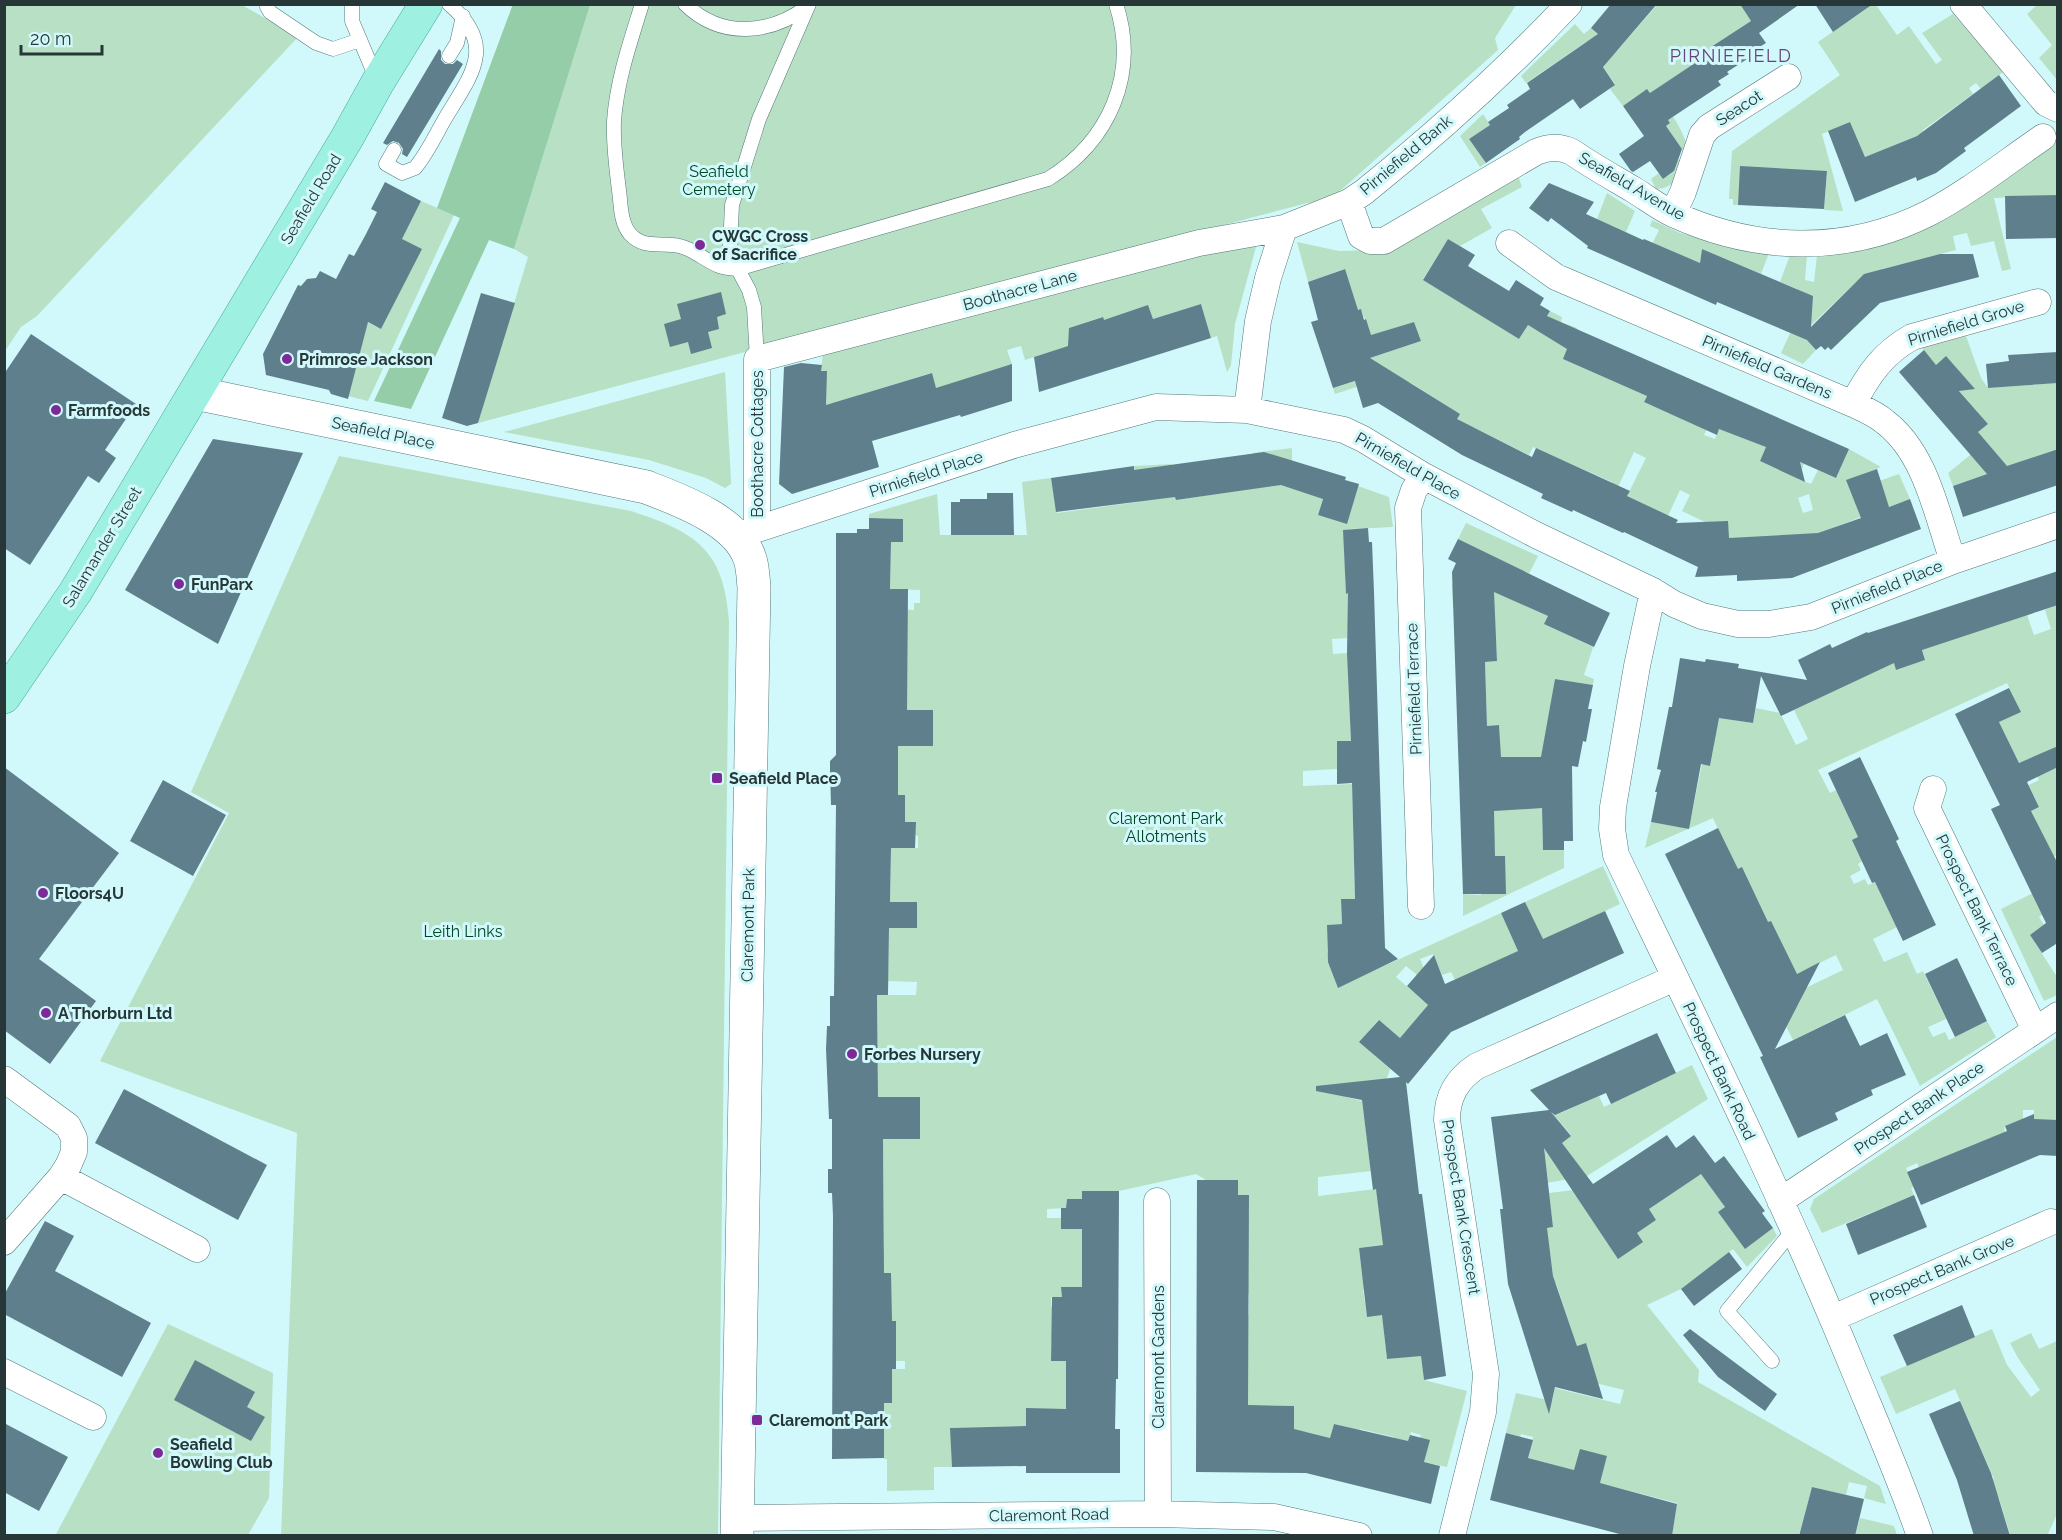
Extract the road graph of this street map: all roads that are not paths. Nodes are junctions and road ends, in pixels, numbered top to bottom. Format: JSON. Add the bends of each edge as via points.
{"nodes":[{"id":1,"x":268,"y":4,"type":"edge"},
{"id":2,"x":352,"y":4,"type":"edge"},
{"id":3,"x":426,"y":4,"type":"edge"},
{"id":4,"x":449,"y":4,"type":"edge"},
{"id":5,"x":642,"y":4,"type":"edge"},
{"id":6,"x":685,"y":4,"type":"edge"},
{"id":7,"x":1116,"y":4,"type":"edge"},
{"id":8,"x":1569,"y":4,"type":"edge"},
{"id":9,"x":1963,"y":4,"type":"edge"},
{"id":10,"x":809,"y":5,"type":"edge"},
{"id":11,"x":463,"y":16,"type":"junction"},
{"id":12,"x":360,"y":40,"type":"junction"},
{"id":13,"x":449,"y":56,"type":"dead end"},
{"id":14,"x":1788,"y":76,"type":"dead end"},
{"id":15,"x":378,"y":82,"type":"junction"},
{"id":16,"x":2058,"y":109,"type":"edge"},
{"id":17,"x":2043,"y":137,"type":"dead end"},
{"id":18,"x":394,"y":150,"type":"dead end"},
{"id":19,"x":1349,"y":202,"type":"junction"},
{"id":20,"x":1673,"y":214,"type":"junction"},
{"id":21,"x":1284,"y":228,"type":"junction"},
{"id":22,"x":1509,"y":243,"type":"dead end"},
{"id":23,"x":737,"y":269,"type":"junction"},
{"id":24,"x":2038,"y":302,"type":"dead end"},
{"id":25,"x":757,"y":359,"type":"junction"},
{"id":26,"x":195,"y":393,"type":"junction"},
{"id":27,"x":1853,"y":404,"type":"junction"},
{"id":28,"x":1247,"y":410,"type":"junction"},
{"id":29,"x":1424,"y":476,"type":"junction"},
{"id":30,"x":2058,"y":525,"type":"edge"},
{"id":31,"x":746,"y":533,"type":"junction"},
{"id":32,"x":1953,"y":561,"type":"junction"},
{"id":33,"x":1653,"y":591,"type":"junction"},
{"id":34,"x":4,"y":697,"type":"edge"},
{"id":35,"x":1934,"y":789,"type":"dead end"},
{"id":36,"x":1421,"y":906,"type":"dead end"},
{"id":37,"x":1676,"y":978,"type":"junction"},
{"id":38,"x":2058,"y":1015,"type":"edge"},
{"id":39,"x":2035,"y":1030,"type":"junction"},
{"id":40,"x":4,"y":1079,"type":"edge"},
{"id":41,"x":61,"y":1178,"type":"junction"},
{"id":42,"x":1157,"y":1201,"type":"dead end"},
{"id":43,"x":1780,"y":1201,"type":"junction"},
{"id":44,"x":2051,"y":1222,"type":"dead end"},
{"id":45,"x":1794,"y":1229,"type":"junction"},
{"id":46,"x":4,"y":1242,"type":"edge"},
{"id":47,"x":197,"y":1249,"type":"dead end"},
{"id":48,"x":1833,"y":1318,"type":"junction"},
{"id":49,"x":1772,"y":1361,"type":"dead end"},
{"id":50,"x":4,"y":1372,"type":"edge"},
{"id":51,"x":93,"y":1417,"type":"dead end"},
{"id":52,"x":1158,"y":1514,"type":"junction"},
{"id":53,"x":1275,"y":1526,"type":"edge"},
{"id":54,"x":737,"y":1527,"type":"edge"},
{"id":55,"x":1359,"y":1536,"type":"edge"},
{"id":56,"x":1452,"y":1536,"type":"edge"},
{"id":57,"x":1920,"y":1536,"type":"edge"}],
"edges":[{"from":1,"to":12,"type":"lane","via":[[270,12],[316,43],[333,49]]},
{"from":2,"to":12,"type":"lane","via":[[352,21]]},
{"from":3,"to":15,"type":"main road","name":"Seafield Road"},
{"from":4,"to":11,"type":"lane"},
{"from":5,"to":23,"type":"lane","via":[[620,76],[614,121],[624,223],[636,240],[645,244],[682,247],[717,265]]},
{"from":6,"to":10,"type":"lane","via":[[718,25],[750,29],[781,23]]},
{"from":7,"to":23,"type":"lane","via":[[1124,49],[1121,84],[1092,142],[1063,170],[1048,179]]},
{"from":8,"to":19,"type":"street","name":"Pirniefield Bank","via":[[1469,102]]},
{"from":9,"to":16,"type":"street","via":[[2046,103]]},
{"from":10,"to":23,"type":"lane","via":[[759,119],[741,172],[730,231],[730,248]]},
{"from":11,"to":13,"type":"lane","via":[[457,43]]},
{"from":11,"to":18,"type":"lane","via":[[476,41],[472,73],[415,168],[402,173],[386,164]]},
{"from":12,"to":15,"type":"lane"},
{"from":14,"to":20,"type":"street","name":"Seacot","via":[[1702,135]]},
{"from":15,"to":26,"type":"main road","name":"Seafield Road"},
{"from":17,"to":20,"type":"street","name":"Seafield Avenue","via":[[1928,213],[1857,238],[1802,244],[1763,242],[1743,239]]},
{"from":19,"to":20,"type":"street","name":"Seafield Avenue","via":[[1361,236],[1384,241],[1536,152],[1554,148],[1572,152]]},
{"from":19,"to":21,"type":"street","name":"Pirniefield Bank"},
{"from":21,"to":25,"type":"street","name":"Boothacre Lane","via":[[1198,243]]},
{"from":21,"to":28,"type":"street","via":[[1258,321]]},
{"from":22,"to":27,"type":"street","name":"Pirniefield Gardens","via":[[1556,277]]},
{"from":23,"to":25,"type":"lane","via":[[754,307]]},
{"from":24,"to":27,"type":"street","name":"Pirniefield Grove","via":[[1902,342],[1870,373]]},
{"from":25,"to":31,"type":"street","name":"Boothacre Cottages"},
{"from":26,"to":31,"type":"street","name":"Seafield Place","via":[[646,487]]},
{"from":26,"to":34,"type":"main road","name":"Salamander Street","via":[[76,591]]},
{"from":27,"to":32,"type":"street","name":"Pirniefield Gardens","via":[[1887,423],[1911,450],[1923,473]]},
{"from":28,"to":29,"type":"street","name":"Pirniefield Place","via":[[1344,430]]},
{"from":28,"to":31,"type":"street","name":"Pirniefield Place","via":[[1146,408],[1014,445]]},
{"from":29,"to":33,"type":"street","name":"Pirniefield Place"},
{"from":29,"to":36,"type":"street","name":"Pirniefield Terrace","via":[[1414,489],[1408,508]]},
{"from":30,"to":32,"type":"street","name":"Pirniefield Place"},
{"from":31,"to":54,"type":"street","name":"Claremont Park","via":[[754,587]]},
{"from":32,"to":33,"type":"street","name":"Pirniefield Place","via":[[1811,617],[1769,624],[1738,624],[1702,616]]},
{"from":33,"to":37,"type":"street","name":"Prospect Bank Road","via":[[1627,722],[1612,829],[1616,855]]},
{"from":35,"to":39,"type":"street","name":"Prospect Bank Terrace","via":[[1927,808]]},
{"from":37,"to":43,"type":"street","name":"Prospect Bank Road"},
{"from":37,"to":56,"type":"street","name":"Prospect Bank Crescent","via":[[1477,1066],[1451,1093],[1447,1120],[1486,1374],[1483,1412]]},
{"from":38,"to":39,"type":"street","name":"Prospect Bank Place"},
{"from":39,"to":43,"type":"street","name":"Prospect Bank Place"},
{"from":40,"to":41,"type":"street","via":[[68,1126],[74,1138],[74,1152]]},
{"from":41,"to":46,"type":"street"},
{"from":41,"to":47,"type":"street"},
{"from":42,"to":52,"type":"street","name":"Claremont Gardens"},
{"from":43,"to":45,"type":"street","name":"Prospect Bank Road"},
{"from":44,"to":48,"type":"street","name":"Prospect Bank Grove"},
{"from":45,"to":48,"type":"street","name":"Prospect Bank Road"},
{"from":45,"to":49,"type":"lane","via":[[1727,1311]]},
{"from":48,"to":57,"type":"street","name":"Prospect Bank Road"},
{"from":50,"to":51,"type":"street"},
{"from":52,"to":53,"type":"street","name":"Claremont Road"},
{"from":52,"to":54,"type":"street","name":"Claremont Road"},
{"from":53,"to":55,"type":"street","name":"Claremont Road"}]}
